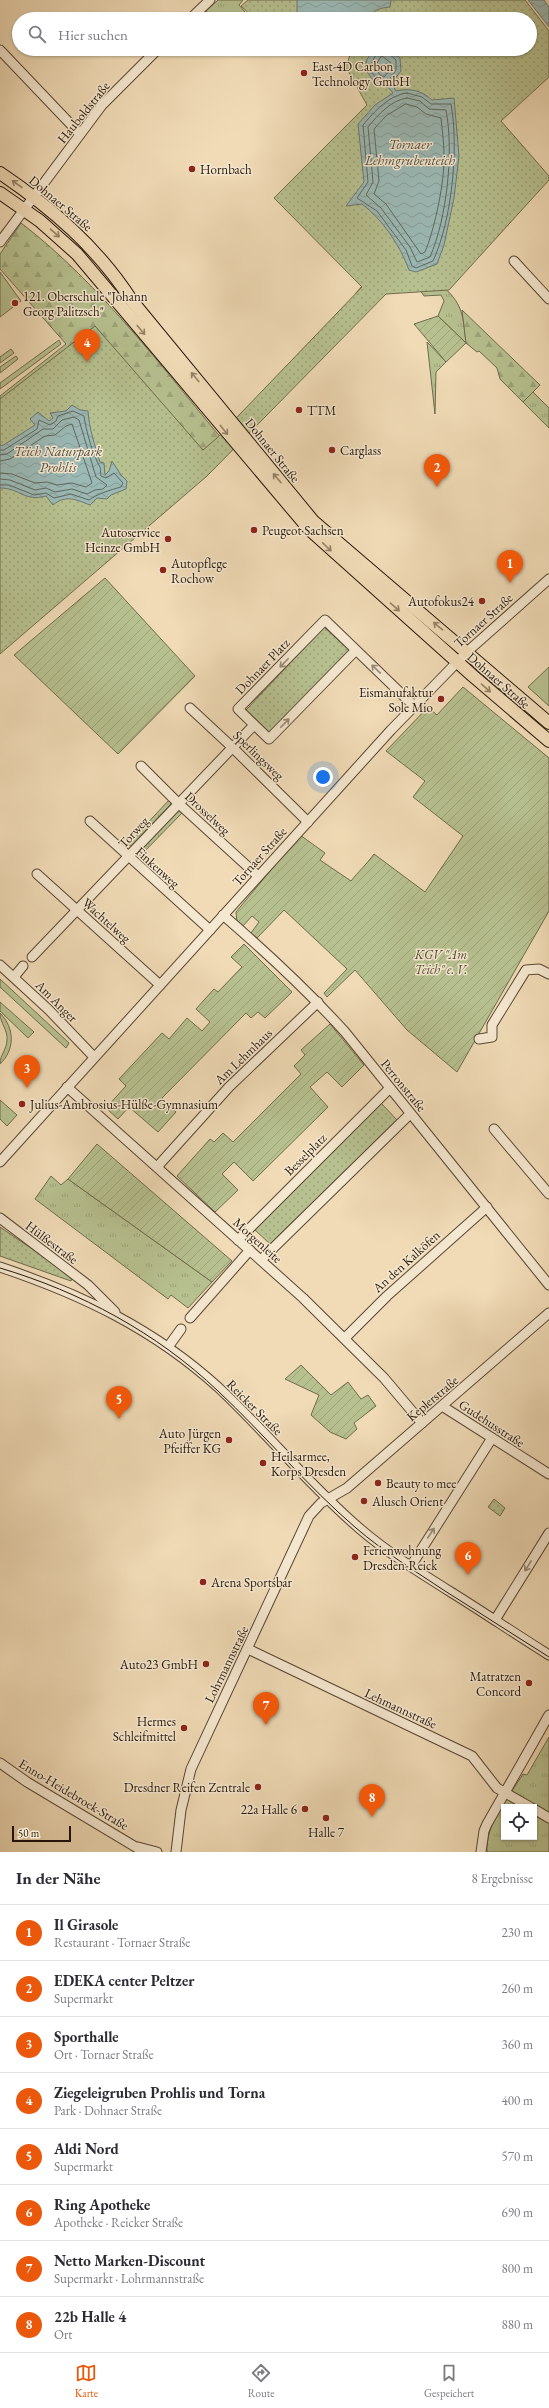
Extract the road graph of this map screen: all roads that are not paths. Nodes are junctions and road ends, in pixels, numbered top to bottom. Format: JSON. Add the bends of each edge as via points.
{"nodes":[{"id":1,"x":210,"y":0,"type":"edge"},
{"id":2,"x":197,"y":12,"type":"edge"},
{"id":3,"x":0,"y":50,"type":"edge"},
{"id":4,"x":151,"y":56,"type":"edge"},
{"id":5,"x":80,"y":134,"type":"junction"},
{"id":6,"x":0,"y":172,"type":"edge"},
{"id":7,"x":0,"y":193,"type":"edge"},
{"id":8,"x":34,"y":196,"type":"junction"},
{"id":9,"x":24,"y":209,"type":"junction"},
{"id":10,"x":0,"y":242,"type":"edge"},
{"id":11,"x":514,"y":261,"type":"dead end"},
{"id":12,"x":549,"y":299,"type":"edge"},
{"id":13,"x":549,"y":579,"type":"edge"},
{"id":14,"x":356,"y":650,"type":"junction"},
{"id":15,"x":468,"y":651,"type":"junction"},
{"id":16,"x":457,"y":662,"type":"junction"},
{"id":17,"x":414,"y":706,"type":"junction"},
{"id":18,"x":190,"y":708,"type":"dead end"},
{"id":19,"x":549,"y":723,"type":"edge"},
{"id":20,"x":254,"y":725,"type":"junction"},
{"id":21,"x":549,"y":741,"type":"edge"},
{"id":22,"x":232,"y":747,"type":"junction"},
{"id":23,"x":141,"y":766,"type":"dead end"},
{"id":24,"x":178,"y":803,"type":"junction"},
{"id":25,"x":90,"y":822,"type":"dead end"},
{"id":26,"x":308,"y":822,"type":"junction"},
{"id":27,"x":128,"y":857,"type":"junction"},
{"id":28,"x":37,"y":874,"type":"dead end"},
{"id":29,"x":258,"y":876,"type":"junction"},
{"id":30,"x":76,"y":910,"type":"junction"},
{"id":31,"x":223,"y":915,"type":"junction"},
{"id":32,"x":210,"y":930,"type":"junction"},
{"id":33,"x":32,"y":957,"type":"dead end"},
{"id":34,"x":0,"y":965,"type":"edge"},
{"id":35,"x":23,"y":966,"type":"dead end"},
{"id":36,"x":549,"y":974,"type":"edge"},
{"id":37,"x":14,"y":977,"type":"junction"},
{"id":38,"x":160,"y":985,"type":"junction"},
{"id":39,"x":318,"y":1002,"type":"junction"},
{"id":40,"x":479,"y":1039,"type":"dead end"},
{"id":41,"x":94,"y":1057,"type":"junction"},
{"id":42,"x":67,"y":1087,"type":"junction"},
{"id":43,"x":390,"y":1088,"type":"junction"},
{"id":44,"x":410,"y":1114,"type":"junction"},
{"id":45,"x":494,"y":1129,"type":"dead end"},
{"id":46,"x":0,"y":1162,"type":"edge"},
{"id":47,"x":157,"y":1166,"type":"junction"},
{"id":48,"x":549,"y":1194,"type":"edge"},
{"id":49,"x":487,"y":1207,"type":"junction"},
{"id":50,"x":0,"y":1218,"type":"edge"},
{"id":51,"x":238,"y":1240,"type":"junction"},
{"id":52,"x":250,"y":1250,"type":"junction"},
{"id":53,"x":261,"y":1260,"type":"junction"},
{"id":54,"x":0,"y":1267,"type":"edge"},
{"id":55,"x":88,"y":1285,"type":"junction"},
{"id":56,"x":549,"y":1285,"type":"edge"},
{"id":57,"x":84,"y":1298,"type":"junction"},
{"id":58,"x":549,"y":1313,"type":"edge"},
{"id":59,"x":118,"y":1316,"type":"junction"},
{"id":60,"x":190,"y":1318,"type":"dead end"},
{"id":61,"x":181,"y":1329,"type":"dead end"},
{"id":62,"x":345,"y":1338,"type":"junction"},
{"id":63,"x":168,"y":1347,"type":"junction"},
{"id":64,"x":442,"y":1406,"type":"junction"},
{"id":65,"x":422,"y":1423,"type":"junction"},
{"id":66,"x":492,"y":1438,"type":"junction"},
{"id":67,"x":549,"y":1474,"type":"edge"},
{"id":68,"x":328,"y":1499,"type":"junction"},
{"id":69,"x":549,"y":1533,"type":"edge"},
{"id":70,"x":410,"y":1566,"type":"junction"},
{"id":71,"x":495,"y":1620,"type":"junction"},
{"id":72,"x":248,"y":1649,"type":"junction"},
{"id":73,"x":549,"y":1655,"type":"edge"},
{"id":74,"x":549,"y":1715,"type":"edge"},
{"id":75,"x":0,"y":1763,"type":"edge"},
{"id":76,"x":505,"y":1792,"type":"junction"},
{"id":77,"x":525,"y":1804,"type":"edge"},
{"id":78,"x":537,"y":1811,"type":"edge"},
{"id":79,"x":549,"y":1818,"type":"edge"},
{"id":80,"x":135,"y":1846,"type":"junction"},
{"id":81,"x":144,"y":1852,"type":"edge"},
{"id":82,"x":157,"y":1852,"type":"edge"},
{"id":83,"x":176,"y":1852,"type":"edge"},
{"id":84,"x":481,"y":1852,"type":"edge"}],
"edges":[{"from":1,"to":2,"type":"street"},
{"from":3,"to":5,"type":"street"},
{"from":4,"to":5,"type":"street","name":"Hauboldstraße","via":[[102,105]]},
{"from":5,"to":8,"type":"street","name":"Hauboldstraße"},
{"from":8,"to":6,"type":"main road","name":"Dohnaer Straße","one_way":true},
{"from":7,"to":9,"type":"main road","name":"Dohnaer Straße"},
{"from":8,"to":9,"type":"street","name":"Hauboldstraße"},
{"from":15,"to":8,"type":"main road","name":"Dohnaer Straße","one_way":true,"via":[[313,521],[132,301],[117,277],[80,236]]},
{"from":9,"to":10,"type":"street","name":"Hauboldstraße"},
{"from":9,"to":16,"type":"main road","name":"Dohnaer Straße","one_way":true,"via":[[77,254],[309,529]]},
{"from":11,"to":12,"type":"street"},
{"from":13,"to":15,"type":"street","name":"Tornaer Straße"},
{"from":17,"to":14,"type":"street","name":"Dohnaer Platz","one_way":true},
{"from":20,"to":14,"type":"street","name":"Dohnaer Platz","one_way":true,"via":[[269,739]]},
{"from":14,"to":20,"type":"street","name":"Dohnaer Platz","one_way":true,"via":[[325,620],[238,709]]},
{"from":15,"to":16,"type":"street","name":"Tornaer Straße"},
{"from":15,"to":19,"type":"main road","name":"Dohnaer Straße"},
{"from":16,"to":17,"type":"street","name":"Tornaer Straße"},
{"from":16,"to":21,"type":"main road","name":"Dohnaer Straße","one_way":true},
{"from":17,"to":26,"type":"street","name":"Tornaer Straße"},
{"from":18,"to":22,"type":"street","name":"Sperlingsweg"},
{"from":20,"to":22,"type":"street","name":"Torweg"},
{"from":22,"to":24,"type":"street","name":"Torweg"},
{"from":22,"to":26,"type":"street","name":"Sperlingsweg"},
{"from":23,"to":24,"type":"street","name":"Drosselweg"},
{"from":24,"to":27,"type":"street","name":"Torweg"},
{"from":24,"to":29,"type":"street","name":"Drosselweg"},
{"from":25,"to":27,"type":"street","name":"Finkenweg"},
{"from":26,"to":29,"type":"street","name":"Tornaer Straße"},
{"from":27,"to":30,"type":"street","name":"Torweg"},
{"from":27,"to":32,"type":"street","name":"Finkenweg"},
{"from":28,"to":30,"type":"street","name":"Wachtelweg"},
{"from":29,"to":31,"type":"street","name":"Tornaer Straße"},
{"from":30,"to":33,"type":"street","name":"Torweg"},
{"from":30,"to":38,"type":"street","name":"Wachtelweg"},
{"from":31,"to":32,"type":"street","name":"Tornaer Straße"},
{"from":31,"to":39,"type":"street","name":"Perronstraße"},
{"from":32,"to":38,"type":"street","name":"Tornaer Straße"},
{"from":34,"to":37,"type":"street","name":"Am Anger"},
{"from":35,"to":37,"type":"street"},
{"from":36,"to":40,"type":"street","via":[[539,969],[526,970],[492,1025],[492,1037]]},
{"from":37,"to":41,"type":"street","name":"Am Anger"},
{"from":38,"to":41,"type":"street","name":"Tornaer Straße"},
{"from":39,"to":43,"type":"street","name":"Perronstraße"},
{"from":39,"to":47,"type":"street","name":"Am Lehmhaus","via":[[229,1087]]},
{"from":41,"to":42,"type":"street","name":"Tornaer Straße"},
{"from":42,"to":46,"type":"street","name":"Tornaer Straße"},
{"from":42,"to":47,"type":"street","name":"Morgenleite"},
{"from":43,"to":44,"type":"street","name":"Perronstraße"},
{"from":43,"to":51,"type":"street","name":"Besselplatz"},
{"from":44,"to":49,"type":"street","name":"Perronstraße"},
{"from":44,"to":53,"type":"street"},
{"from":45,"to":48,"type":"street"},
{"from":47,"to":51,"type":"street","name":"Morgenleite"},
{"from":49,"to":56,"type":"street","name":"Perronstraße"},
{"from":49,"to":62,"type":"street","name":"An den Kalköfen","via":[[387,1296]]},
{"from":50,"to":55,"type":"street","name":"Hülßestraße"},
{"from":51,"to":52,"type":"street","name":"Morgenleite"},
{"from":52,"to":53,"type":"street","name":"Morgenleite"},
{"from":52,"to":60,"type":"street"},
{"from":53,"to":62,"type":"street","name":"Morgenleite"},
{"from":54,"to":57,"type":"street","name":"Reicker Straße"},
{"from":55,"to":57,"type":"street"},
{"from":55,"to":59,"type":"street","name":"Hülßestraße"},
{"from":57,"to":59,"type":"street","name":"Reicker Straße"},
{"from":58,"to":64,"type":"street","name":"Keplerstraße"},
{"from":59,"to":63,"type":"street","name":"Reicker Straße"},
{"from":61,"to":63,"type":"street"},
{"from":62,"to":65,"type":"street","name":"Morgenleite","via":[[384,1378]]},
{"from":63,"to":68,"type":"street","name":"Reicker Straße","via":[[219,1389]]},
{"from":64,"to":65,"type":"street","name":"Keplerstraße"},
{"from":64,"to":66,"type":"street","name":"Gudehusstraße"},
{"from":65,"to":68,"type":"street","name":"Keplerstraße","via":[[347,1488]]},
{"from":66,"to":67,"type":"street","name":"Gudehusstraße"},
{"from":70,"to":66,"type":"street","one_way":true},
{"from":68,"to":70,"type":"street","name":"Reicker Straße","via":[[368,1536]]},
{"from":68,"to":72,"type":"street","name":"Lohrmannstraße","via":[[316,1507],[309,1516]]},
{"from":69,"to":71,"type":"street","one_way":true},
{"from":70,"to":71,"type":"street","name":"Reicker Straße"},
{"from":71,"to":73,"type":"street","name":"Reicker Straße"},
{"from":72,"to":76,"type":"street","name":"Lehmannstraße","via":[[472,1756],[497,1788]]},
{"from":72,"to":83,"type":"street","name":"Lohrmannstraße","via":[[191,1769],[181,1810]]},
{"from":74,"to":76,"type":"street"},
{"from":75,"to":80,"type":"street","name":"Enno-Heidebroek-Straße","via":[[26,1782]]},
{"from":76,"to":77,"type":"street","name":"Lehmannstraße"},
{"from":76,"to":84,"type":"street","via":[[484,1831]]},
{"from":78,"to":79,"type":"street"},
{"from":80,"to":81,"type":"street","name":"Enno-Heidebroek-Straße"},
{"from":80,"to":82,"type":"street","name":"Enno-Heidebroek-Straße"}]}
